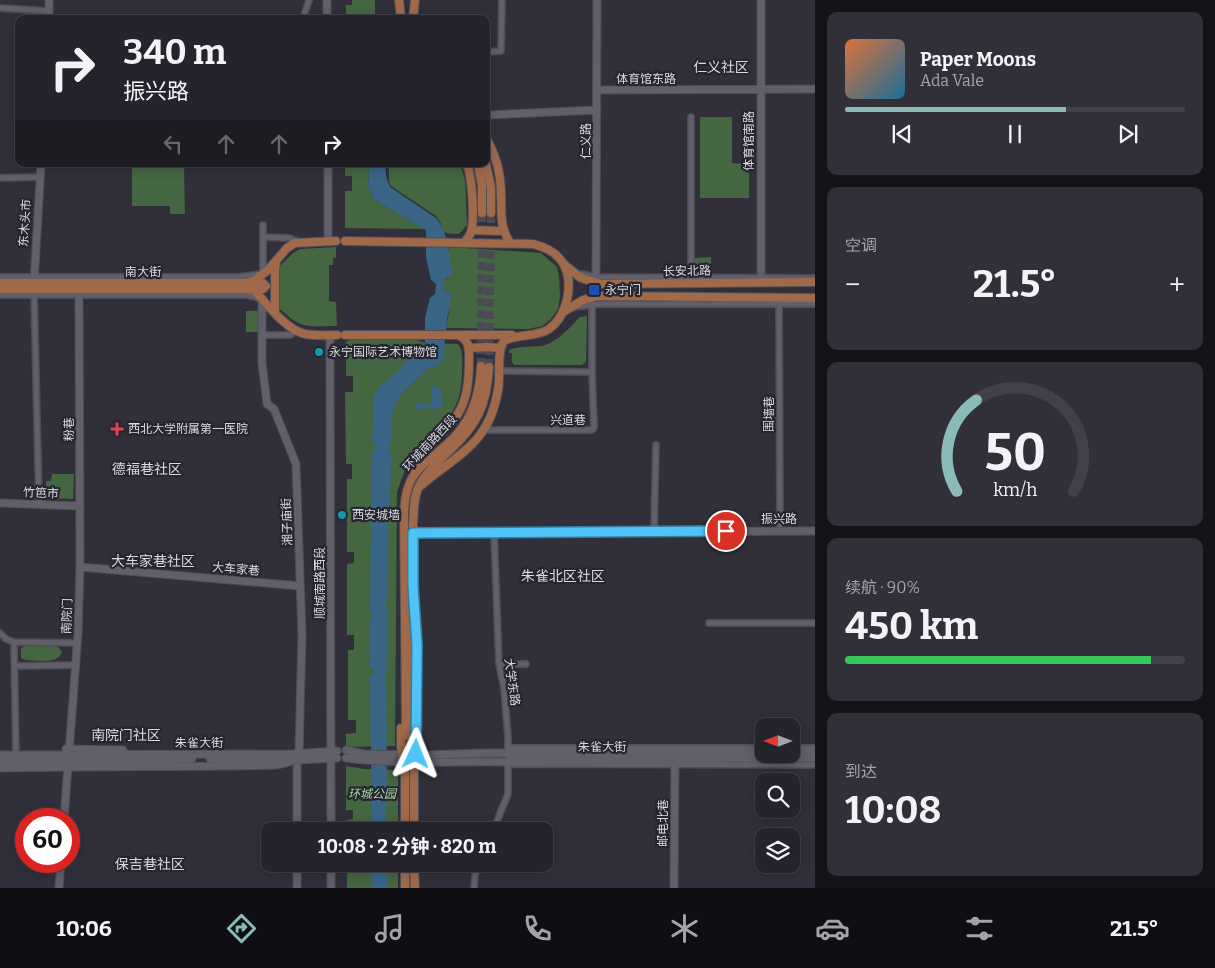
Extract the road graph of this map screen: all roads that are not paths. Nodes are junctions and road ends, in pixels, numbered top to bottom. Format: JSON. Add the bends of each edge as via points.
{"nodes":[{"id":1,"x":49,"y":0,"type":"edge"},
{"id":2,"x":310,"y":0,"type":"edge"},
{"id":3,"x":327,"y":0,"type":"edge"},
{"id":4,"x":399,"y":0,"type":"edge"},
{"id":5,"x":404,"y":0,"type":"edge"},
{"id":6,"x":410,"y":0,"type":"edge"},
{"id":7,"x":415,"y":0,"type":"edge"},
{"id":8,"x":502,"y":0,"type":"edge"},
{"id":9,"x":597,"y":0,"type":"edge"},
{"id":10,"x":761,"y":0,"type":"edge"},
{"id":11,"x":0,"y":8,"type":"edge"},
{"id":12,"x":49,"y":15,"type":"edge"},
{"id":13,"x":305,"y":15,"type":"edge"},
{"id":14,"x":327,"y":15,"type":"edge"},
{"id":15,"x":401,"y":15,"type":"edge"},
{"id":16,"x":402,"y":15,"type":"edge"},
{"id":17,"x":412,"y":15,"type":"edge"},
{"id":18,"x":413,"y":15,"type":"edge"},
{"id":19,"x":490,"y":52,"type":"edge"},
{"id":20,"x":815,"y":89,"type":"edge"},
{"id":21,"x":597,"y":90,"type":"junction"},
{"id":22,"x":760,"y":90,"type":"junction"},
{"id":23,"x":597,"y":110,"type":"junction"},
{"id":24,"x":490,"y":115,"type":"edge"},
{"id":25,"x":690,"y":118,"type":"dead end"},
{"id":26,"x":490,"y":146,"type":"edge"},
{"id":27,"x":41,"y":167,"type":"edge"},
{"id":28,"x":328,"y":167,"type":"edge"},
{"id":29,"x":469,"y":167,"type":"edge"},
{"id":30,"x":479,"y":167,"type":"edge"},
{"id":31,"x":487,"y":167,"type":"edge"},
{"id":32,"x":40,"y":177,"type":"junction"},
{"id":33,"x":0,"y":178,"type":"edge"},
{"id":34,"x":482,"y":213,"type":"tunnel mouth"},
{"id":35,"x":491,"y":213,"type":"tunnel mouth"},
{"id":36,"x":263,"y":225,"type":"dead end"},
{"id":37,"x":502,"y":229,"type":"junction"},
{"id":38,"x":472,"y":230,"type":"junction"},
{"id":39,"x":263,"y":238,"type":"junction"},
{"id":40,"x":332,"y":241,"type":"joint"},
{"id":41,"x":345,"y":241,"type":"dead end"},
{"id":42,"x":300,"y":242,"type":"junction"},
{"id":43,"x":465,"y":242,"type":"junction"},
{"id":44,"x":510,"y":243,"type":"junction"},
{"id":45,"x":277,"y":260,"type":"junction"},
{"id":46,"x":567,"y":267,"type":"junction"},
{"id":47,"x":264,"y":274,"type":"junction"},
{"id":48,"x":691,"y":276,"type":"junction"},
{"id":49,"x":0,"y":277,"type":"edge"},
{"id":50,"x":815,"y":278,"type":"edge"},
{"id":51,"x":596,"y":280,"type":"junction"},
{"id":52,"x":761,"y":280,"type":"junction"},
{"id":53,"x":815,"y":282,"type":"edge"},
{"id":54,"x":0,"y":283,"type":"edge"},
{"id":55,"x":34,"y":286,"type":"junction"},
{"id":56,"x":244,"y":286,"type":"junction"},
{"id":57,"x":0,"y":289,"type":"edge"},
{"id":58,"x":79,"y":292,"type":"junction"},
{"id":59,"x":0,"y":295,"type":"edge"},
{"id":60,"x":815,"y":298,"type":"edge"},
{"id":61,"x":262,"y":300,"type":"junction"},
{"id":62,"x":592,"y":301,"type":"junction"},
{"id":63,"x":779,"y":301,"type":"junction"},
{"id":64,"x":815,"y":304,"type":"edge"},
{"id":65,"x":273,"y":310,"type":"junction"},
{"id":66,"x":566,"y":310,"type":"junction"},
{"id":67,"x":296,"y":330,"type":"junction"},
{"id":68,"x":262,"y":335,"type":"junction"},
{"id":69,"x":333,"y":335,"type":"joint"},
{"id":70,"x":346,"y":335,"type":"dead end"},
{"id":71,"x":458,"y":335,"type":"junction"},
{"id":72,"x":527,"y":336,"type":"junction"},
{"id":73,"x":469,"y":348,"type":"junction"},
{"id":74,"x":500,"y":348,"type":"junction"},
{"id":75,"x":500,"y":371,"type":"junction"},
{"id":76,"x":592,"y":372,"type":"junction"},
{"id":77,"x":486,"y":430,"type":"junction"},
{"id":78,"x":656,"y":445,"type":"dead end"},
{"id":79,"x":409,"y":481,"type":"junction"},
{"id":80,"x":418,"y":488,"type":"junction"},
{"id":81,"x":0,"y":503,"type":"edge"},
{"id":82,"x":38,"y":504,"type":"junction"},
{"id":83,"x":80,"y":506,"type":"junction"},
{"id":84,"x":654,"y":531,"type":"junction"},
{"id":85,"x":780,"y":531,"type":"junction"},
{"id":86,"x":815,"y":531,"type":"edge"},
{"id":87,"x":494,"y":532,"type":"junction"},
{"id":88,"x":413,"y":533,"type":"junction"},
{"id":89,"x":80,"y":568,"type":"junction"},
{"id":90,"x":300,"y":586,"type":"junction"},
{"id":91,"x":413,"y":586,"type":"junction"},
{"id":92,"x":406,"y":596,"type":"junction"},
{"id":93,"x":709,"y":623,"type":"dead end"},
{"id":94,"x":815,"y":623,"type":"edge"},
{"id":95,"x":0,"y":633,"type":"edge"},
{"id":96,"x":14,"y":642,"type":"junction"},
{"id":97,"x":77,"y":643,"type":"junction"},
{"id":98,"x":499,"y":664,"type":"junction"},
{"id":99,"x":526,"y":664,"type":"dead end"},
{"id":100,"x":76,"y":665,"type":"junction"},
{"id":101,"x":15,"y":666,"type":"junction"},
{"id":102,"x":755,"y":748,"type":"edge"},
{"id":103,"x":800,"y":748,"type":"edge"},
{"id":104,"x":815,"y":748,"type":"edge"},
{"id":105,"x":346,"y":750,"type":"dead end"},
{"id":106,"x":0,"y":751,"type":"edge"},
{"id":107,"x":508,"y":753,"type":"junction"},
{"id":108,"x":755,"y":753,"type":"edge"},
{"id":109,"x":800,"y":753,"type":"edge"},
{"id":110,"x":815,"y":753,"type":"edge"},
{"id":111,"x":334,"y":754,"type":"junction"},
{"id":112,"x":0,"y":755,"type":"edge"},
{"id":113,"x":16,"y":756,"type":"junction"},
{"id":114,"x":295,"y":757,"type":"junction"},
{"id":115,"x":364,"y":757,"type":"junction"},
{"id":116,"x":69,"y":758,"type":"junction"},
{"id":117,"x":346,"y":758,"type":"dead end"},
{"id":118,"x":403,"y":758,"type":"junction"},
{"id":119,"x":416,"y":758,"type":"junction"},
{"id":120,"x":815,"y":758,"type":"edge"},
{"id":121,"x":0,"y":762,"type":"edge"},
{"id":122,"x":508,"y":762,"type":"junction"},
{"id":123,"x":675,"y":762,"type":"junction"},
{"id":124,"x":815,"y":765,"type":"edge"},
{"id":125,"x":0,"y":768,"type":"edge"},
{"id":126,"x":65,"y":808,"type":"edge"},
{"id":127,"x":297,"y":822,"type":"edge"},
{"id":128,"x":331,"y":822,"type":"edge"},
{"id":129,"x":404,"y":822,"type":"edge"},
{"id":130,"x":414,"y":822,"type":"edge"},
{"id":131,"x":497,"y":822,"type":"edge"},
{"id":132,"x":297,"y":872,"type":"edge"},
{"id":133,"x":331,"y":872,"type":"edge"},
{"id":134,"x":404,"y":872,"type":"edge"},
{"id":135,"x":414,"y":872,"type":"edge"},
{"id":136,"x":477,"y":872,"type":"edge"},
{"id":137,"x":60,"y":873,"type":"edge"},
{"id":138,"x":59,"y":888,"type":"edge"},
{"id":139,"x":296,"y":888,"type":"edge"},
{"id":140,"x":331,"y":888,"type":"edge"},
{"id":141,"x":404,"y":888,"type":"edge"},
{"id":142,"x":414,"y":888,"type":"edge"},
{"id":143,"x":474,"y":888,"type":"edge"},
{"id":144,"x":674,"y":888,"type":"edge"}],
"edges":[{"from":1,"to":12,"type":"street"},
{"from":2,"to":13,"type":"street"},
{"from":3,"to":14,"type":"street"},
{"from":4,"to":15,"type":"main road"},
{"from":5,"to":16,"type":"main road"},
{"from":6,"to":17,"type":"main road"},
{"from":7,"to":18,"type":"main road"},
{"from":8,"to":19,"type":"street","via":[[502,51]]},
{"from":9,"to":21,"type":"street","name":"仁义路"},
{"from":10,"to":22,"type":"street","name":"体育馆南路"},
{"from":11,"to":12,"type":"street"},
{"from":20,"to":22,"type":"street","name":"体育馆东路"},
{"from":21,"to":22,"type":"street","name":"体育馆东路"},
{"from":21,"to":23,"type":"street","name":"仁义路"},
{"from":22,"to":52,"type":"street","name":"体育馆南路"},
{"from":23,"to":24,"type":"street"},
{"from":23,"to":51,"type":"street","name":"仁义路"},
{"from":25,"to":48,"type":"street"},
{"from":26,"to":37,"type":"main road","via":[[499,171]]},
{"from":27,"to":32,"type":"street","name":"东木头市"},
{"from":28,"to":40,"type":"street"},
{"from":29,"to":38,"type":"main road"},
{"from":30,"to":34,"type":"main road"},
{"from":31,"to":35,"type":"main road"},
{"from":32,"to":33,"type":"street"},
{"from":32,"to":55,"type":"street","name":"东木头市"},
{"from":36,"to":39,"type":"street"},
{"from":37,"to":38,"type":"main road"},
{"from":37,"to":44,"type":"main road"},
{"from":38,"to":43,"type":"main road"},
{"from":39,"to":42,"type":"street","via":[[289,238]]},
{"from":39,"to":47,"type":"street"},
{"from":40,"to":42,"type":"main road"},
{"from":41,"to":43,"type":"main road","name":"长安北路"},
{"from":42,"to":45,"type":"main road","name":"南大街","via":[[290,245]]},
{"from":43,"to":44,"type":"main road","name":"长安北路"},
{"from":44,"to":46,"type":"main road","name":"长安北路","via":[[543,246]]},
{"from":45,"to":47,"type":"main road","name":"南大街"},
{"from":45,"to":65,"type":"main road"},
{"from":46,"to":51,"type":"main road","name":"长安北路","via":[[582,278]]},
{"from":46,"to":66,"type":"main road"},
{"from":47,"to":55,"type":"street","via":[[238,278]]},
{"from":47,"to":56,"type":"main road","name":"南大街"},
{"from":48,"to":51,"type":"street"},
{"from":48,"to":52,"type":"street"},
{"from":49,"to":55,"type":"street"},
{"from":50,"to":52,"type":"street"},
{"from":51,"to":52,"type":"main road","name":"长安北路"},
{"from":52,"to":53,"type":"main road","name":"长安北路"},
{"from":54,"to":55,"type":"main road","name":"南大街"},
{"from":55,"to":56,"type":"main road","name":"南大街"},
{"from":55,"to":57,"type":"main road","name":"南大街"},
{"from":55,"to":58,"type":"main road","name":"南大街"},
{"from":55,"to":59,"type":"street"},
{"from":55,"to":82,"type":"street"},
{"from":56,"to":58,"type":"main road","name":"南大街"},
{"from":56,"to":61,"type":"main road","name":"南大街","via":[[254,290]]},
{"from":58,"to":61,"type":"street","via":[[246,295]]},
{"from":58,"to":83,"type":"street","name":"粉巷"},
{"from":60,"to":63,"type":"main road","name":"长安北路"},
{"from":61,"to":65,"type":"main road","name":"南大街"},
{"from":61,"to":68,"type":"street","name":"湘子庙街"},
{"from":62,"to":63,"type":"main road","name":"长安北路","via":[[598,296]]},
{"from":62,"to":66,"type":"main road","name":"长安北路","via":[[583,300]]},
{"from":62,"to":76,"type":"street","name":"兴道巷"},
{"from":63,"to":64,"type":"street"},
{"from":63,"to":85,"type":"street","name":"围墙巷"},
{"from":65,"to":67,"type":"main road","name":"南大街"},
{"from":66,"to":72,"type":"main road","via":[[547,330]]},
{"from":67,"to":68,"type":"street","via":[[290,335]]},
{"from":67,"to":69,"type":"main road","via":[[312,335]]},
{"from":68,"to":90,"type":"street","name":"湘子庙街","via":[[267,404],[274,409],[296,464]]},
{"from":69,"to":111,"type":"street","name":"顺城南路西段"},
{"from":70,"to":71,"type":"main road"},
{"from":71,"to":72,"type":"main road"},
{"from":71,"to":73,"type":"main road","via":[[465,338]]},
{"from":72,"to":74,"type":"main road","via":[[508,339]]},
{"from":73,"to":74,"type":"main road"},
{"from":73,"to":79,"type":"main road","via":[[469,375],[463,403],[453,422],[423,452]]},
{"from":74,"to":75,"type":"main road"},
{"from":75,"to":76,"type":"street"},
{"from":75,"to":77,"type":"main road","via":[[497,399]]},
{"from":76,"to":77,"type":"street","name":"兴道巷","via":[[592,430]]},
{"from":77,"to":80,"type":"main road"},
{"from":78,"to":84,"type":"street"},
{"from":79,"to":80,"type":"main road","name":"环城南路西段","via":[[463,426],[474,405],[485,367],[484,403],[474,424],[429,471]]},
{"from":79,"to":92,"type":"main road","name":"环城南路西段","via":[[404,507]]},
{"from":80,"to":88,"type":"main road","name":"环城南路西段"},
{"from":81,"to":82,"type":"street","name":"竹笆市"},
{"from":82,"to":83,"type":"street","name":"竹笆市"},
{"from":83,"to":89,"type":"street","name":"粉巷"},
{"from":84,"to":85,"type":"street","name":"振兴路"},
{"from":84,"to":87,"type":"street","name":"振兴路"},
{"from":85,"to":86,"type":"street","name":"振兴路"},
{"from":87,"to":88,"type":"street","name":"振兴路"},
{"from":87,"to":98,"type":"street","name":"大学东路"},
{"from":88,"to":91,"type":"main road","name":"环城南路西段"},
{"from":89,"to":90,"type":"street","name":"大车家巷"},
{"from":89,"to":97,"type":"street","name":"南院门"},
{"from":90,"to":114,"type":"street","name":"湘子庙街","via":[[302,635]]},
{"from":91,"to":92,"type":"main road","name":"环城南路西段","via":[[410,736]]},
{"from":91,"to":119,"type":"main road","name":"环城南路西段","via":[[417,645]]},
{"from":92,"to":118,"type":"main road","name":"环城南路西段","via":[[401,623]]},
{"from":93,"to":94,"type":"street"},
{"from":95,"to":96,"type":"street"},
{"from":96,"to":97,"type":"street"},
{"from":96,"to":101,"type":"street"},
{"from":97,"to":100,"type":"street","name":"南院门"},
{"from":98,"to":99,"type":"street"},
{"from":98,"to":107,"type":"street","name":"大学东路","via":[[504,688]]},
{"from":100,"to":101,"type":"street"},
{"from":100,"to":116,"type":"street","name":"南院门"},
{"from":101,"to":113,"type":"street"},
{"from":102,"to":107,"type":"street","via":[[512,748]]},
{"from":103,"to":104,"type":"street"},
{"from":105,"to":115,"type":"street"},
{"from":106,"to":113,"type":"street"},
{"from":107,"to":108,"type":"street","name":"朱雀大街"},
{"from":107,"to":119,"type":"street","name":"朱雀大街"},
{"from":107,"to":122,"type":"street","name":"大学东路"},
{"from":109,"to":110,"type":"street"},
{"from":111,"to":114,"type":"street","name":"朱雀大街"},
{"from":111,"to":128,"type":"street","name":"顺城南路西段"},
{"from":112,"to":113,"type":"street","name":"朱雀大街"},
{"from":113,"to":116,"type":"street","name":"朱雀大街"},
{"from":113,"to":116,"type":"street"},
{"from":113,"to":121,"type":"street","name":"朱雀大街"},
{"from":114,"to":116,"type":"street","name":"朱雀大街"},
{"from":114,"to":116,"type":"street","via":[[287,750],[276,750],[137,751]]},
{"from":114,"to":127,"type":"street","name":"湘子庙街"},
{"from":115,"to":117,"type":"street"},
{"from":115,"to":118,"type":"street","name":"朱雀大街"},
{"from":116,"to":125,"type":"street"},
{"from":116,"to":126,"type":"street","name":"南院门"},
{"from":118,"to":119,"type":"street","name":"朱雀大街"},
{"from":118,"to":129,"type":"main road","name":"环城南路西段"},
{"from":119,"to":122,"type":"street","name":"朱雀大街"},
{"from":119,"to":130,"type":"main road","name":"环城南路西段"},
{"from":120,"to":123,"type":"street","name":"朱雀大街"},
{"from":122,"to":123,"type":"street","name":"朱雀大街","via":[[512,759]]},
{"from":122,"to":131,"type":"street","name":"大学东路","via":[[508,794]]},
{"from":123,"to":124,"type":"street"},
{"from":123,"to":144,"type":"street","name":"邮电北巷"},
{"from":132,"to":139,"type":"street"},
{"from":133,"to":140,"type":"street"},
{"from":134,"to":141,"type":"main road"},
{"from":135,"to":142,"type":"main road"},
{"from":136,"to":143,"type":"street"},
{"from":137,"to":138,"type":"street"}]}
